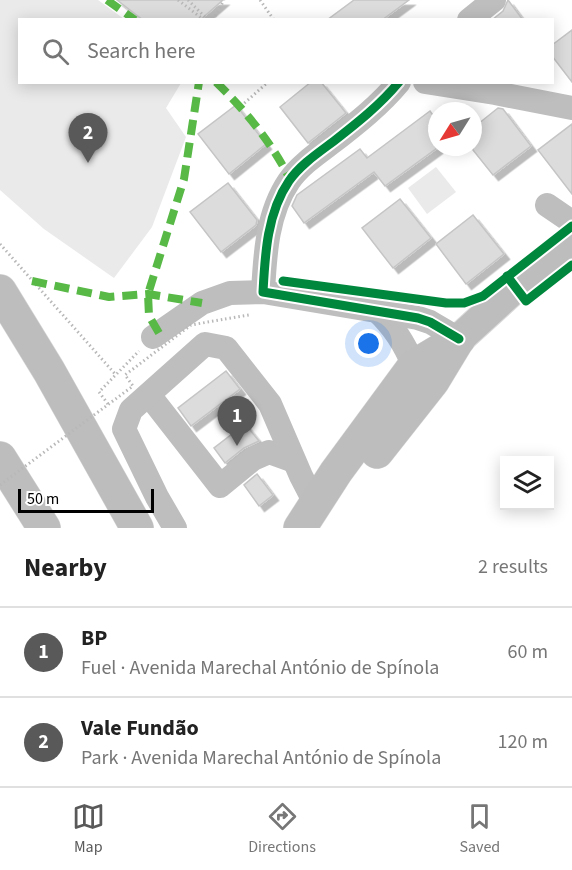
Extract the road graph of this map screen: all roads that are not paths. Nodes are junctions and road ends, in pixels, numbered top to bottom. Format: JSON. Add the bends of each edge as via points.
{"nodes":[{"id":1,"x":494,"y":0,"type":"edge"},
{"id":2,"x":472,"y":18,"type":"edge"},
{"id":3,"x":397,"y":84,"type":"edge"},
{"id":4,"x":438,"y":84,"type":"edge"},
{"id":5,"x":572,"y":108,"type":"edge"},
{"id":6,"x":547,"y":205,"type":"dead end"},
{"id":7,"x":572,"y":222,"type":"edge"},
{"id":8,"x":572,"y":245,"type":"edge"},
{"id":9,"x":0,"y":291,"type":"edge"},
{"id":10,"x":260,"y":303,"type":"junction"},
{"id":11,"x":376,"y":310,"type":"junction"},
{"id":12,"x":153,"y":337,"type":"road end"},
{"id":13,"x":459,"y":339,"type":"junction"},
{"id":14,"x":414,"y":366,"type":"junction"},
{"id":15,"x":149,"y":395,"type":"junction"},
{"id":16,"x":94,"y":454,"type":"junction"},
{"id":17,"x":0,"y":458,"type":"edge"},
{"id":18,"x":294,"y":461,"type":"junction"},
{"id":19,"x":314,"y":520,"type":"edge"},
{"id":20,"x":44,"y":528,"type":"edge"},
{"id":21,"x":137,"y":528,"type":"edge"},
{"id":22,"x":153,"y":528,"type":"edge"},
{"id":23,"x":175,"y":528,"type":"edge"}],
"edges":[{"from":1,"to":2,"type":"street"},
{"from":3,"to":10,"type":"street","via":[[373,110],[302,167],[285,188],[265,243]]},
{"from":4,"to":5,"type":"street"},
{"from":6,"to":7,"type":"street"},
{"from":8,"to":13,"type":"main road"},
{"from":9,"to":16,"type":"highway"},
{"from":10,"to":11,"type":"street"},
{"from":10,"to":12,"type":"street","via":[[230,293],[202,303]]},
{"from":11,"to":13,"type":"street","via":[[430,322]]},
{"from":11,"to":14,"type":"street","via":[[404,342]]},
{"from":13,"to":14,"type":"highway"},
{"from":13,"to":19,"type":"highway","via":[[434,381],[378,452]]},
{"from":14,"to":19,"type":"highway"},
{"from":15,"to":18,"type":"street","via":[[220,486],[269,452]]},
{"from":15,"to":18,"type":"street","via":[[205,344],[226,348],[270,404]]},
{"from":15,"to":23,"type":"street","via":[[131,410],[124,429]]},
{"from":16,"to":21,"type":"highway"},
{"from":16,"to":22,"type":"highway"},
{"from":17,"to":20,"type":"highway"},
{"from":18,"to":19,"type":"street"}]}
